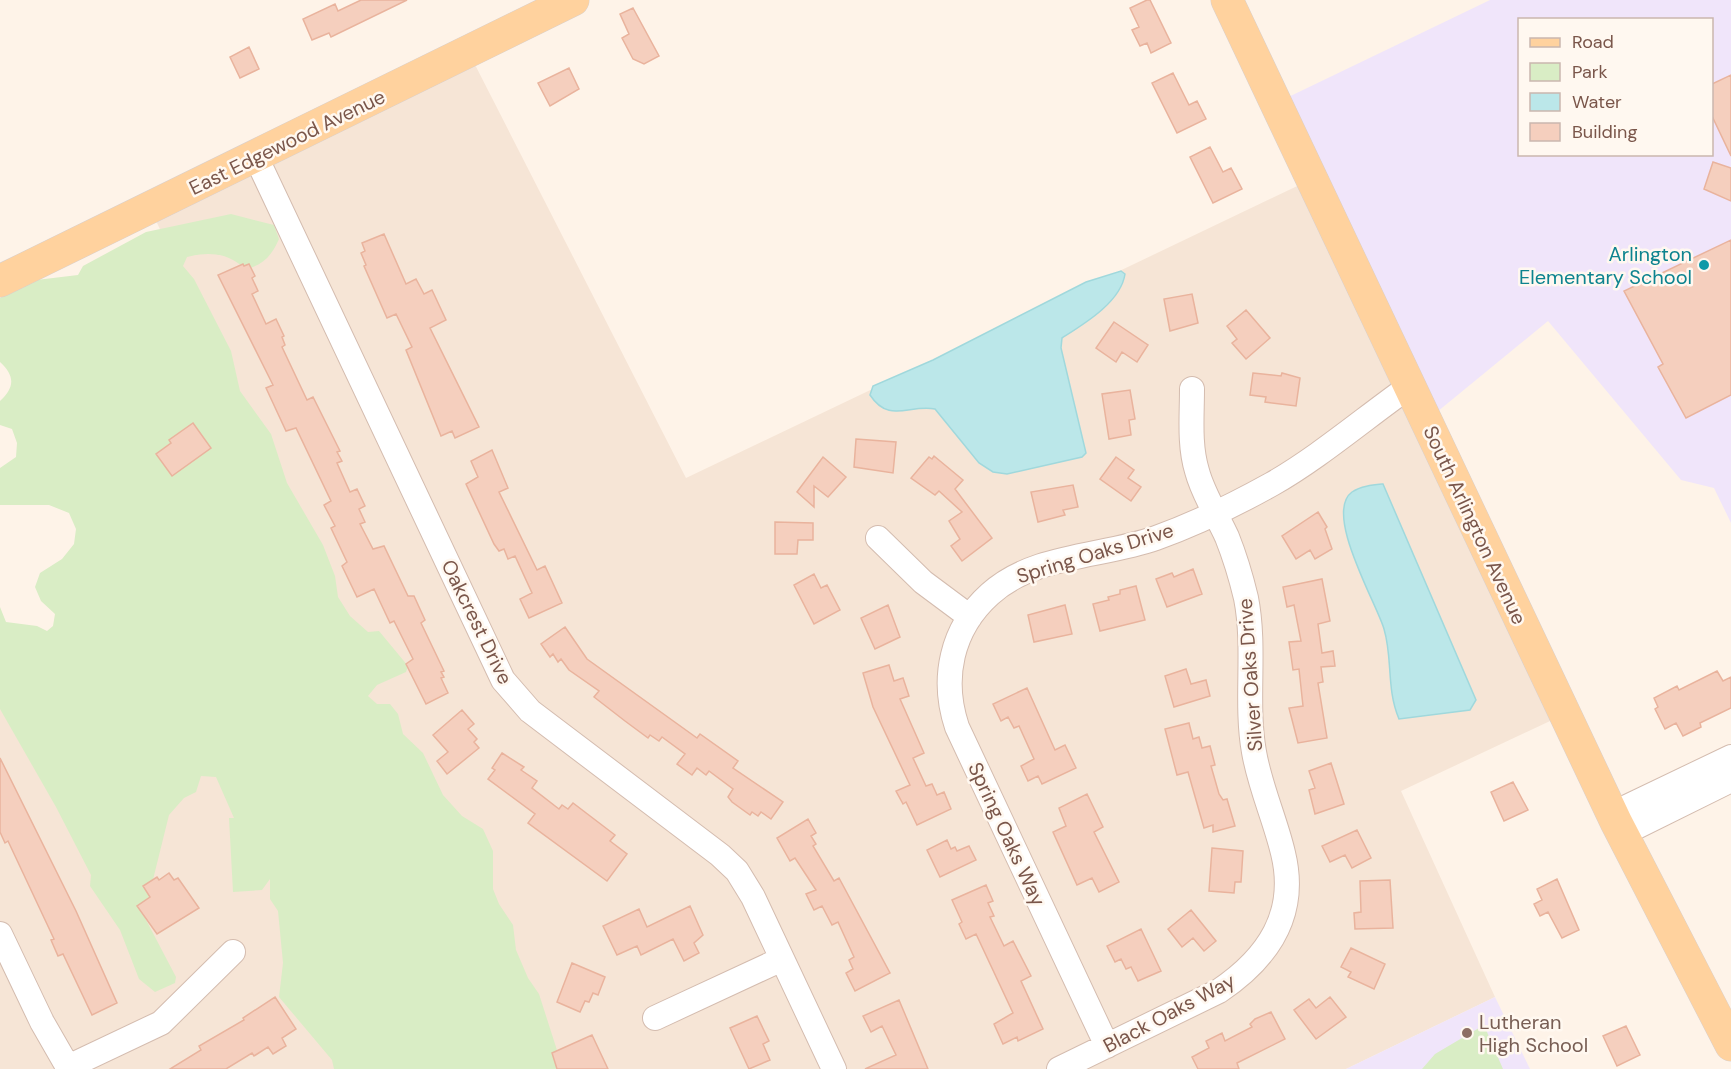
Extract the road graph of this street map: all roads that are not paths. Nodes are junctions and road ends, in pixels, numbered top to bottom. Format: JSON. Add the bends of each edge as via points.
{"nodes":[{"id":1,"x":573,"y":0,"type":"edge"},
{"id":2,"x":1227,"y":0,"type":"edge"},
{"id":3,"x":256,"y":157,"type":"junction"},
{"id":4,"x":0,"y":281,"type":"edge"},
{"id":5,"x":1410,"y":386,"type":"junction"},
{"id":6,"x":1192,"y":389,"type":"dead end"},
{"id":7,"x":1214,"y":512,"type":"junction"},
{"id":8,"x":878,"y":538,"type":"dead end"},
{"id":9,"x":970,"y":616,"type":"junction"},
{"id":10,"x":1731,"y":757,"type":"edge"},
{"id":11,"x":1731,"y":780,"type":"edge"},
{"id":12,"x":1617,"y":824,"type":"junction"},
{"id":13,"x":0,"y":934,"type":"edge"},
{"id":14,"x":233,"y":952,"type":"dead end"},
{"id":15,"x":782,"y":959,"type":"junction"},
{"id":16,"x":1245,"y":971,"type":"joint"},
{"id":17,"x":655,"y":1018,"type":"dead end"},
{"id":18,"x":1731,"y":1045,"type":"edge"},
{"id":19,"x":1107,"y":1046,"type":"junction"},
{"id":20,"x":69,"y":1068,"type":"edge"},
{"id":21,"x":834,"y":1069,"type":"edge"},
{"id":22,"x":1059,"y":1069,"type":"edge"}],
"edges":[{"from":1,"to":3,"type":"main road","name":"East Edgewood Avenue"},
{"from":2,"to":5,"type":"main road","name":"South Arlington Avenue"},
{"from":3,"to":4,"type":"main road","name":"East Edgewood Avenue"},
{"from":3,"to":15,"type":"street","name":"Oakcrest Drive","via":[[507,686],[530,711],[729,862],[750,891]]},
{"from":5,"to":7,"type":"street","name":"Spring Oaks Drive","via":[[1272,484]]},
{"from":5,"to":12,"type":"main road","name":"South Arlington Avenue"},
{"from":6,"to":7,"type":"street","name":"Silver Oaks Drive","via":[[1193,453]]},
{"from":7,"to":9,"type":"street","name":"Spring Oaks Drive","via":[[1145,542],[1034,568],[1005,582]]},
{"from":7,"to":16,"type":"street","name":"Silver Oaks Drive","via":[[1231,548],[1245,597],[1253,744],[1287,878],[1284,906],[1272,939]]},
{"from":8,"to":9,"type":"street","via":[[924,582]]},
{"from":9,"to":19,"type":"street","name":"Spring Oaks Way","via":[[955,645],[950,669],[949,694],[955,720]]},
{"from":10,"to":12,"type":"street"},
{"from":11,"to":12,"type":"street"},
{"from":12,"to":18,"type":"main road","name":"South Arlington Avenue"},
{"from":13,"to":20,"type":"street"},
{"from":14,"to":20,"type":"street","via":[[161,1023]]},
{"from":15,"to":17,"type":"street"},
{"from":15,"to":21,"type":"street","name":"Oakcrest Drive"},
{"from":16,"to":19,"type":"street","name":"Black Oaks Way","via":[[1219,991]]},
{"from":19,"to":22,"type":"street","name":"Black Oaks Way"}]}
